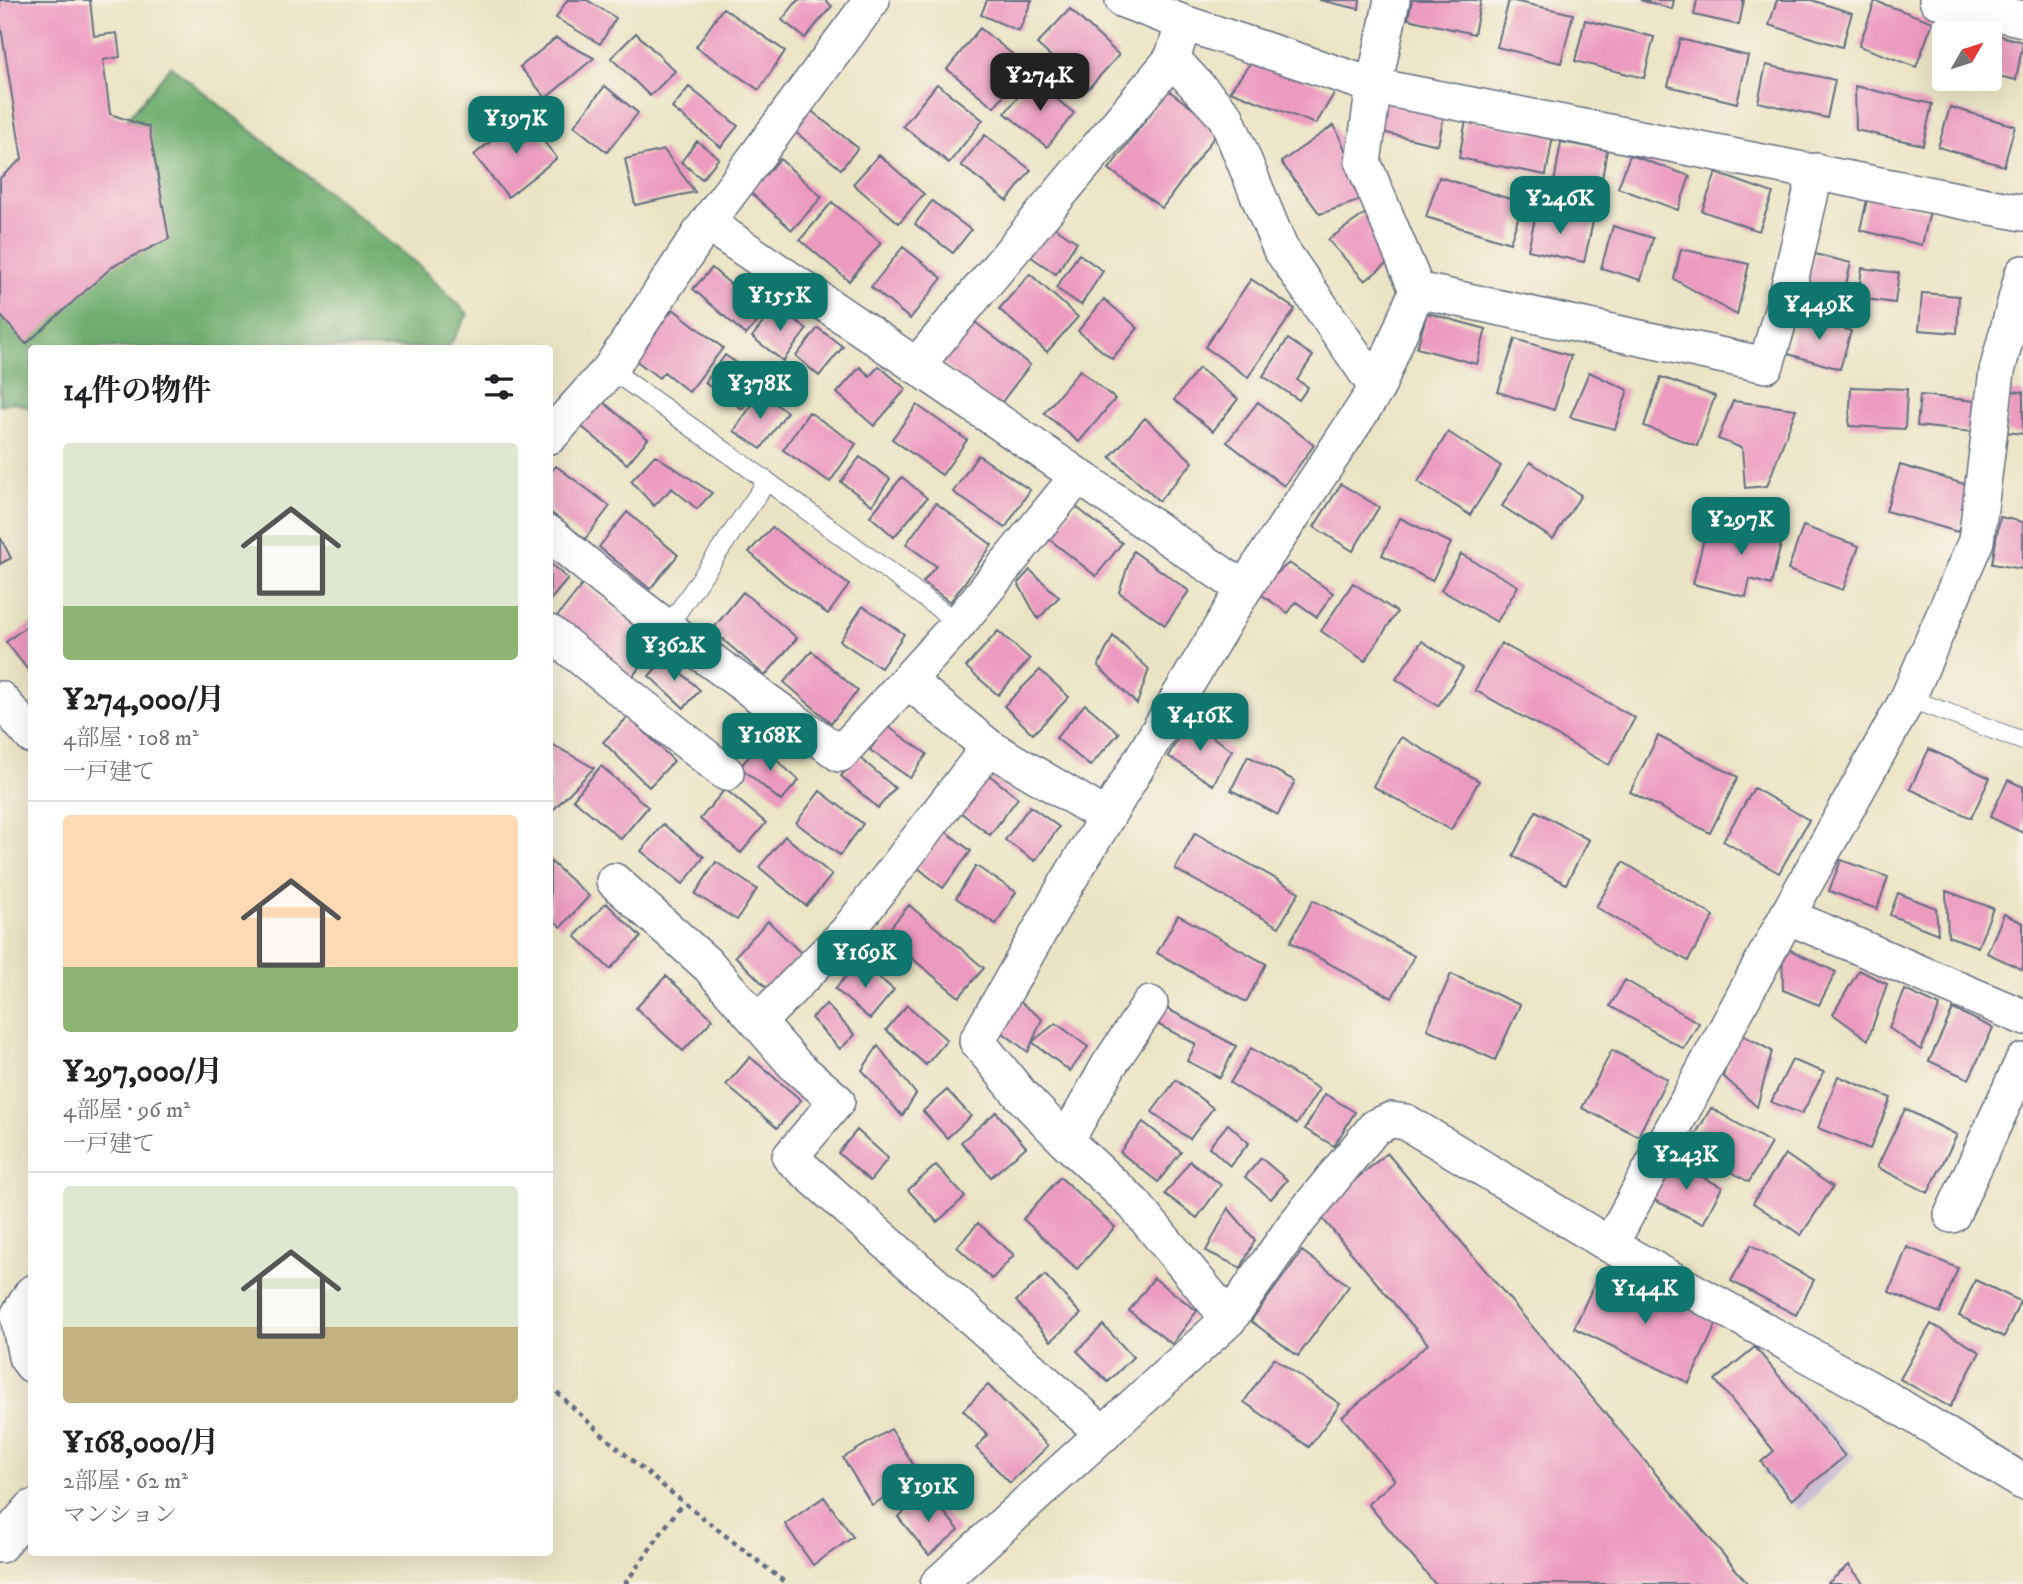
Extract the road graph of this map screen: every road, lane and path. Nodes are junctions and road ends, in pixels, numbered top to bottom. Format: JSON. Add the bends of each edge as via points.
{"nodes":[{"id":1,"x":872,"y":0,"type":"edge"},
{"id":2,"x":1123,"y":0,"type":"edge"},
{"id":3,"x":1392,"y":0,"type":"edge"},
{"id":4,"x":1937,"y":0,"type":"edge"},
{"id":5,"x":2023,"y":19,"type":"edge"},
{"id":6,"x":1184,"y":23,"type":"junction"},
{"id":7,"x":1172,"y":59,"type":"junction"},
{"id":8,"x":1374,"y":86,"type":"junction"},
{"id":9,"x":1816,"y":171,"type":"junction"},
{"id":10,"x":2023,"y":213,"type":"edge"},
{"id":11,"x":707,"y":223,"type":"junction"},
{"id":12,"x":2023,"y":273,"type":"edge"},
{"id":13,"x":1418,"y":290,"type":"junction"},
{"id":14,"x":916,"y":366,"type":"junction"},
{"id":15,"x":610,"y":369,"type":"junction"},
{"id":16,"x":1377,"y":388,"type":"junction"},
{"id":17,"x":553,"y":433,"type":"edge"},
{"id":18,"x":1078,"y":476,"type":"junction"},
{"id":19,"x":767,"y":481,"type":"junction"},
{"id":20,"x":553,"y":537,"type":"edge"},
{"id":21,"x":1244,"y":589,"type":"junction"},
{"id":22,"x":958,"y":623,"type":"junction"},
{"id":23,"x":667,"y":628,"type":"junction"},
{"id":24,"x":553,"y":635,"type":"edge"},
{"id":25,"x":907,"y":680,"type":"junction"},
{"id":26,"x":1908,"y":698,"type":"junction"},
{"id":27,"x":0,"y":699,"type":"edge"},
{"id":28,"x":28,"y":731,"type":"edge"},
{"id":29,"x":2023,"y":741,"type":"edge"},
{"id":30,"x":989,"y":747,"type":"junction"},
{"id":31,"x":726,"y":773,"type":"dead end"},
{"id":32,"x":1107,"y":817,"type":"junction"},
{"id":33,"x":614,"y":881,"type":"dead end"},
{"id":34,"x":1787,"y":916,"type":"junction"},
{"id":35,"x":1150,"y":1004,"type":"dead end"},
{"id":36,"x":2023,"y":1017,"type":"edge"},
{"id":37,"x":758,"y":1022,"type":"junction"},
{"id":38,"x":2023,"y":1061,"type":"edge"},
{"id":39,"x":1066,"y":1141,"type":"junction"},
{"id":40,"x":1952,"y":1215,"type":"dead end"},
{"id":41,"x":1610,"y":1245,"type":"junction"},
{"id":42,"x":28,"y":1299,"type":"edge"},
{"id":43,"x":1229,"y":1319,"type":"junction"},
{"id":44,"x":28,"y":1359,"type":"edge"},
{"id":45,"x":553,"y":1388,"type":"edge"},
{"id":46,"x":1104,"y":1434,"type":"junction"},
{"id":47,"x":2023,"y":1482,"type":"edge"},
{"id":48,"x":683,"y":1502,"type":"junction"},
{"id":49,"x":28,"y":1513,"type":"edge"},
{"id":50,"x":0,"y":1545,"type":"edge"},
{"id":51,"x":625,"y":1584,"type":"edge"},
{"id":52,"x":787,"y":1584,"type":"edge"},
{"id":53,"x":938,"y":1584,"type":"edge"}],
"edges":[{"from":1,"to":11,"type":"street"},
{"from":2,"to":6,"type":"street"},
{"from":3,"to":8,"type":"street"},
{"from":4,"to":5,"type":"street"},
{"from":6,"to":7,"type":"street"},
{"from":6,"to":8,"type":"street"},
{"from":7,"to":14,"type":"street"},
{"from":7,"to":16,"type":"street","via":[[1226,117],[1280,248]]},
{"from":8,"to":9,"type":"street"},
{"from":8,"to":13,"type":"street","via":[[1363,162]]},
{"from":9,"to":10,"type":"street"},
{"from":9,"to":13,"type":"street","via":[[1766,365]]},
{"from":11,"to":14,"type":"street"},
{"from":11,"to":15,"type":"street"},
{"from":12,"to":26,"type":"street","via":[[1997,371],[1976,541]]},
{"from":13,"to":16,"type":"street"},
{"from":14,"to":18,"type":"street"},
{"from":15,"to":17,"type":"street"},
{"from":15,"to":19,"type":"lane"},
{"from":16,"to":21,"type":"street"},
{"from":18,"to":21,"type":"street"},
{"from":18,"to":22,"type":"street"},
{"from":19,"to":22,"type":"lane"},
{"from":19,"to":23,"type":"lane"},
{"from":20,"to":23,"type":"street"},
{"from":21,"to":32,"type":"street"},
{"from":22,"to":25,"type":"street"},
{"from":23,"to":25,"type":"street","via":[[840,754]]},
{"from":24,"to":31,"type":"street"},
{"from":25,"to":30,"type":"street"},
{"from":26,"to":29,"type":"lane"},
{"from":26,"to":34,"type":"street"},
{"from":27,"to":28,"type":"street"},
{"from":30,"to":32,"type":"street"},
{"from":30,"to":37,"type":"street","via":[[847,932]]},
{"from":32,"to":39,"type":"street","via":[[977,1041]]},
{"from":33,"to":37,"type":"street","via":[[709,966]]},
{"from":34,"to":36,"type":"street"},
{"from":34,"to":41,"type":"street"},
{"from":35,"to":39,"type":"street"},
{"from":37,"to":46,"type":"street","via":[[796,1066],[837,1101],[790,1157]]},
{"from":38,"to":40,"type":"street"},
{"from":39,"to":43,"type":"street","via":[[1134,1204]]},
{"from":41,"to":43,"type":"street","via":[[1405,1122],[1391,1120],[1375,1127],[1294,1226]]},
{"from":41,"to":47,"type":"street","via":[[1879,1394]]},
{"from":42,"to":44,"type":"street","via":[[18,1315]]},
{"from":43,"to":46,"type":"street"},
{"from":45,"to":48,"type":"path"},
{"from":46,"to":53,"type":"street"},
{"from":48,"to":51,"type":"path"},
{"from":48,"to":52,"type":"path"},
{"from":49,"to":50,"type":"street"}]}
